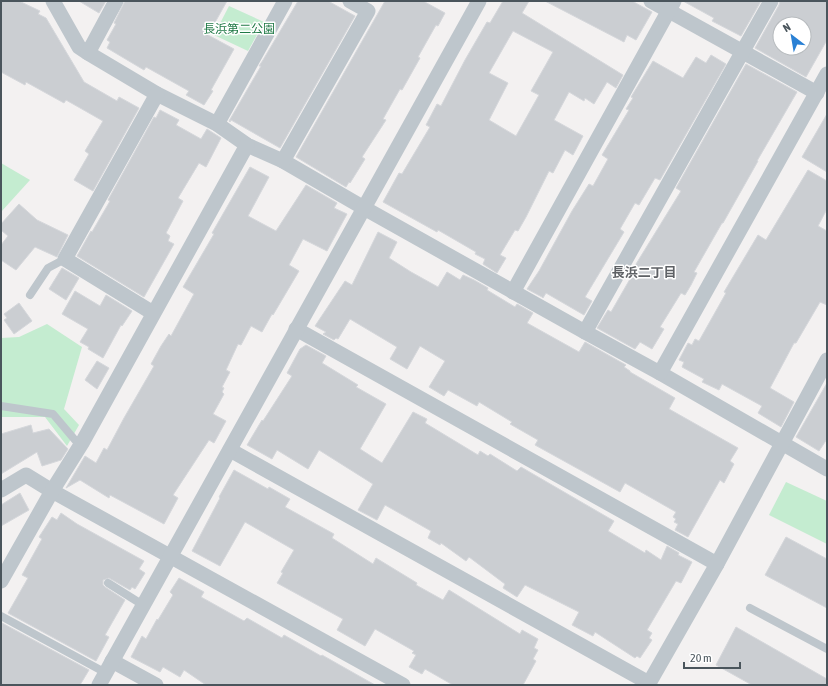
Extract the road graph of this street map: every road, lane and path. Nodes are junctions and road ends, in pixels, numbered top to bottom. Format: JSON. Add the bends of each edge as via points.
{"nodes":[{"id":1,"x":53,"y":1,"type":"edge"},
{"id":2,"x":116,"y":1,"type":"edge"},
{"id":3,"x":285,"y":1,"type":"edge"},
{"id":4,"x":350,"y":1,"type":"edge"},
{"id":5,"x":479,"y":1,"type":"edge"},
{"id":6,"x":651,"y":1,"type":"edge"},
{"id":7,"x":771,"y":1,"type":"edge"},
{"id":8,"x":672,"y":6,"type":"edge"},
{"id":9,"x":743,"y":52,"type":"junction"},
{"id":10,"x":88,"y":53,"type":"junction"},
{"id":11,"x":827,"y":74,"type":"edge"},
{"id":12,"x":817,"y":93,"type":"junction"},
{"id":13,"x":157,"y":94,"type":"junction"},
{"id":14,"x":217,"y":124,"type":"junction"},
{"id":15,"x":247,"y":145,"type":"junction"},
{"id":16,"x":283,"y":161,"type":"junction"},
{"id":17,"x":364,"y":208,"type":"junction"},
{"id":18,"x":65,"y":259,"type":"junction"},
{"id":19,"x":513,"y":292,"type":"junction"},
{"id":20,"x":30,"y":295,"type":"dead end"},
{"id":21,"x":153,"y":313,"type":"junction"},
{"id":22,"x":296,"y":329,"type":"junction"},
{"id":23,"x":585,"y":332,"type":"junction"},
{"id":24,"x":827,"y":360,"type":"edge"},
{"id":25,"x":660,"y":373,"type":"junction"},
{"id":26,"x":1,"y":406,"type":"edge"},
{"id":27,"x":82,"y":443,"type":"junction"},
{"id":28,"x":781,"y":443,"type":"junction"},
{"id":29,"x":230,"y":450,"type":"junction"},
{"id":30,"x":827,"y":469,"type":"edge"},
{"id":31,"x":1,"y":490,"type":"edge"},
{"id":32,"x":52,"y":491,"type":"junction"},
{"id":33,"x":171,"y":556,"type":"junction"},
{"id":34,"x":717,"y":564,"type":"junction"},
{"id":35,"x":1,"y":581,"type":"edge"},
{"id":36,"x":108,"y":583,"type":"dead end"},
{"id":37,"x":144,"y":605,"type":"junction"},
{"id":38,"x":750,"y":608,"type":"dead end"},
{"id":39,"x":1,"y":616,"type":"edge"},
{"id":40,"x":827,"y":648,"type":"edge"},
{"id":41,"x":106,"y":673,"type":"edge"},
{"id":42,"x":648,"y":684,"type":"edge"},
{"id":43,"x":156,"y":685,"type":"edge"},
{"id":44,"x":403,"y":685,"type":"edge"}],
"edges":[{"from":1,"to":10,"type":"street","via":[[79,47]]},
{"from":2,"to":10,"type":"street"},
{"from":3,"to":14,"type":"street"},
{"from":4,"to":16,"type":"street","via":[[368,11]]},
{"from":5,"to":17,"type":"street"},
{"from":6,"to":8,"type":"street"},
{"from":7,"to":9,"type":"street"},
{"from":8,"to":9,"type":"street"},
{"from":8,"to":19,"type":"street"},
{"from":9,"to":12,"type":"street"},
{"from":9,"to":23,"type":"street"},
{"from":10,"to":13,"type":"street"},
{"from":11,"to":12,"type":"street"},
{"from":12,"to":25,"type":"street"},
{"from":13,"to":14,"type":"street"},
{"from":13,"to":18,"type":"street"},
{"from":14,"to":15,"type":"street"},
{"from":15,"to":16,"type":"street"},
{"from":15,"to":21,"type":"street"},
{"from":16,"to":17,"type":"street"},
{"from":17,"to":19,"type":"street"},
{"from":17,"to":22,"type":"street"},
{"from":18,"to":20,"type":"lane","via":[[48,268]]},
{"from":18,"to":21,"type":"street"},
{"from":19,"to":23,"type":"street"},
{"from":21,"to":27,"type":"street"},
{"from":22,"to":29,"type":"street"},
{"from":22,"to":34,"type":"street"},
{"from":23,"to":25,"type":"street"},
{"from":24,"to":28,"type":"street"},
{"from":25,"to":28,"type":"street"},
{"from":26,"to":27,"type":"lane","via":[[53,414],[75,440]]},
{"from":27,"to":32,"type":"street"},
{"from":28,"to":30,"type":"street"},
{"from":28,"to":34,"type":"street"},
{"from":29,"to":33,"type":"street"},
{"from":29,"to":42,"type":"street"},
{"from":31,"to":32,"type":"street","via":[[26,475]]},
{"from":32,"to":33,"type":"street"},
{"from":32,"to":35,"type":"street"},
{"from":33,"to":37,"type":"street"},
{"from":33,"to":44,"type":"street"},
{"from":34,"to":42,"type":"street"},
{"from":36,"to":37,"type":"lane"},
{"from":37,"to":41,"type":"street"},
{"from":38,"to":40,"type":"lane"},
{"from":39,"to":41,"type":"lane"},
{"from":41,"to":43,"type":"street"}]}
